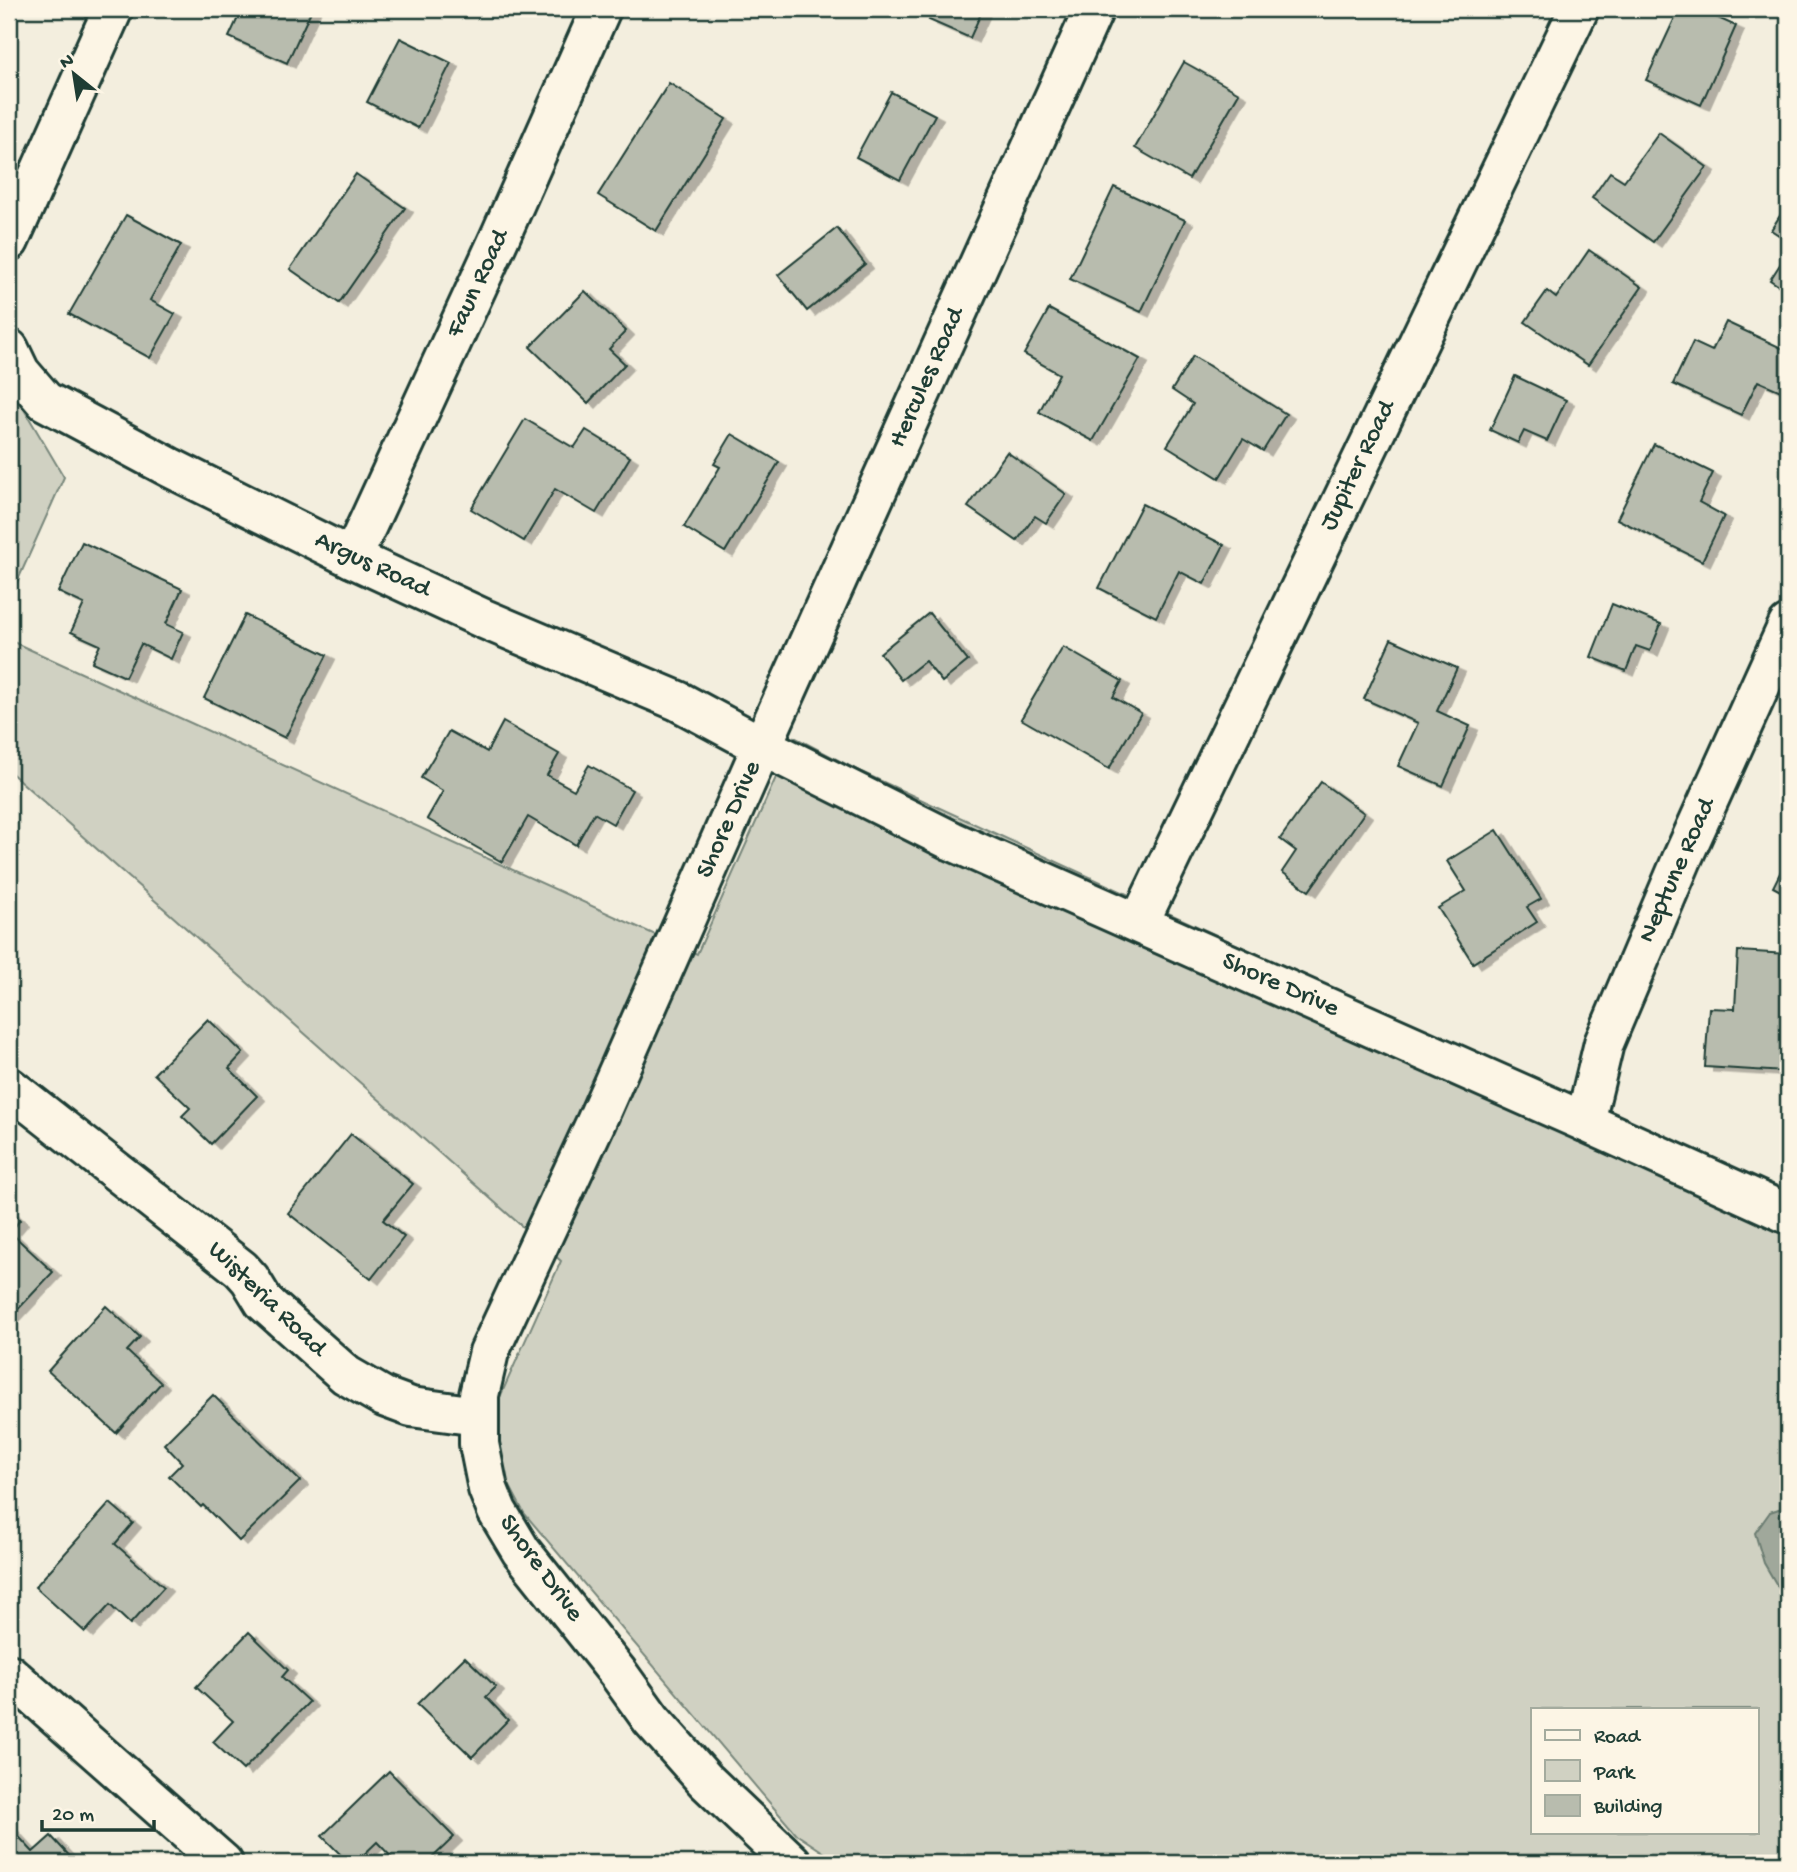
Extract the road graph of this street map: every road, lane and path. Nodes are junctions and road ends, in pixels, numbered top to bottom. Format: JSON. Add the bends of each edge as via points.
{"nodes":[{"id":1,"x":113,"y":9,"type":"edge"},
{"id":2,"x":601,"y":9,"type":"edge"},
{"id":3,"x":1094,"y":9,"type":"edge"},
{"id":4,"x":1579,"y":9,"type":"edge"},
{"id":5,"x":9,"y":241,"type":"edge"},
{"id":6,"x":9,"y":349,"type":"edge"},
{"id":7,"x":352,"y":558,"type":"junction"},
{"id":8,"x":1788,"y":625,"type":"edge"},
{"id":9,"x":762,"y":747,"type":"junction"},
{"id":10,"x":1139,"y":923,"type":"junction"},
{"id":11,"x":9,"y":1087,"type":"edge"},
{"id":12,"x":1585,"y":1122,"type":"junction"},
{"id":13,"x":1788,"y":1214,"type":"edge"},
{"id":14,"x":478,"y":1414,"type":"junction"},
{"id":15,"x":9,"y":1674,"type":"edge"},
{"id":16,"x":780,"y":1860,"type":"edge"},
{"id":17,"x":223,"y":1863,"type":"edge"}],
"edges":[{"from":1,"to":5,"type":"street"},
{"from":2,"to":7,"type":"street","name":"Faun Road"},
{"from":3,"to":9,"type":"street","name":"Hercules Road"},
{"from":4,"to":10,"type":"street","name":"Jupiter Road"},
{"from":6,"to":7,"type":"street","name":"Argus Road","via":[[20,372],[45,401]]},
{"from":7,"to":9,"type":"street","name":"Argus Road","via":[[678,701]]},
{"from":8,"to":12,"type":"street","name":"Neptune Road","via":[[1604,1043]]},
{"from":9,"to":10,"type":"street","name":"Shore Drive","via":[[952,841]]},
{"from":9,"to":14,"type":"street","name":"Shore Drive","via":[[489,1352]]},
{"from":10,"to":12,"type":"street","name":"Shore Drive"},
{"from":11,"to":14,"type":"street","name":"Wisteria Road","via":[[241,1269],[264,1302],[346,1375],[411,1407]]},
{"from":12,"to":13,"type":"street","name":"Shore Drive"},
{"from":14,"to":16,"type":"street","name":"Shore Drive","via":[[488,1489],[521,1551],[651,1719]]},
{"from":15,"to":17,"type":"street"}]}
